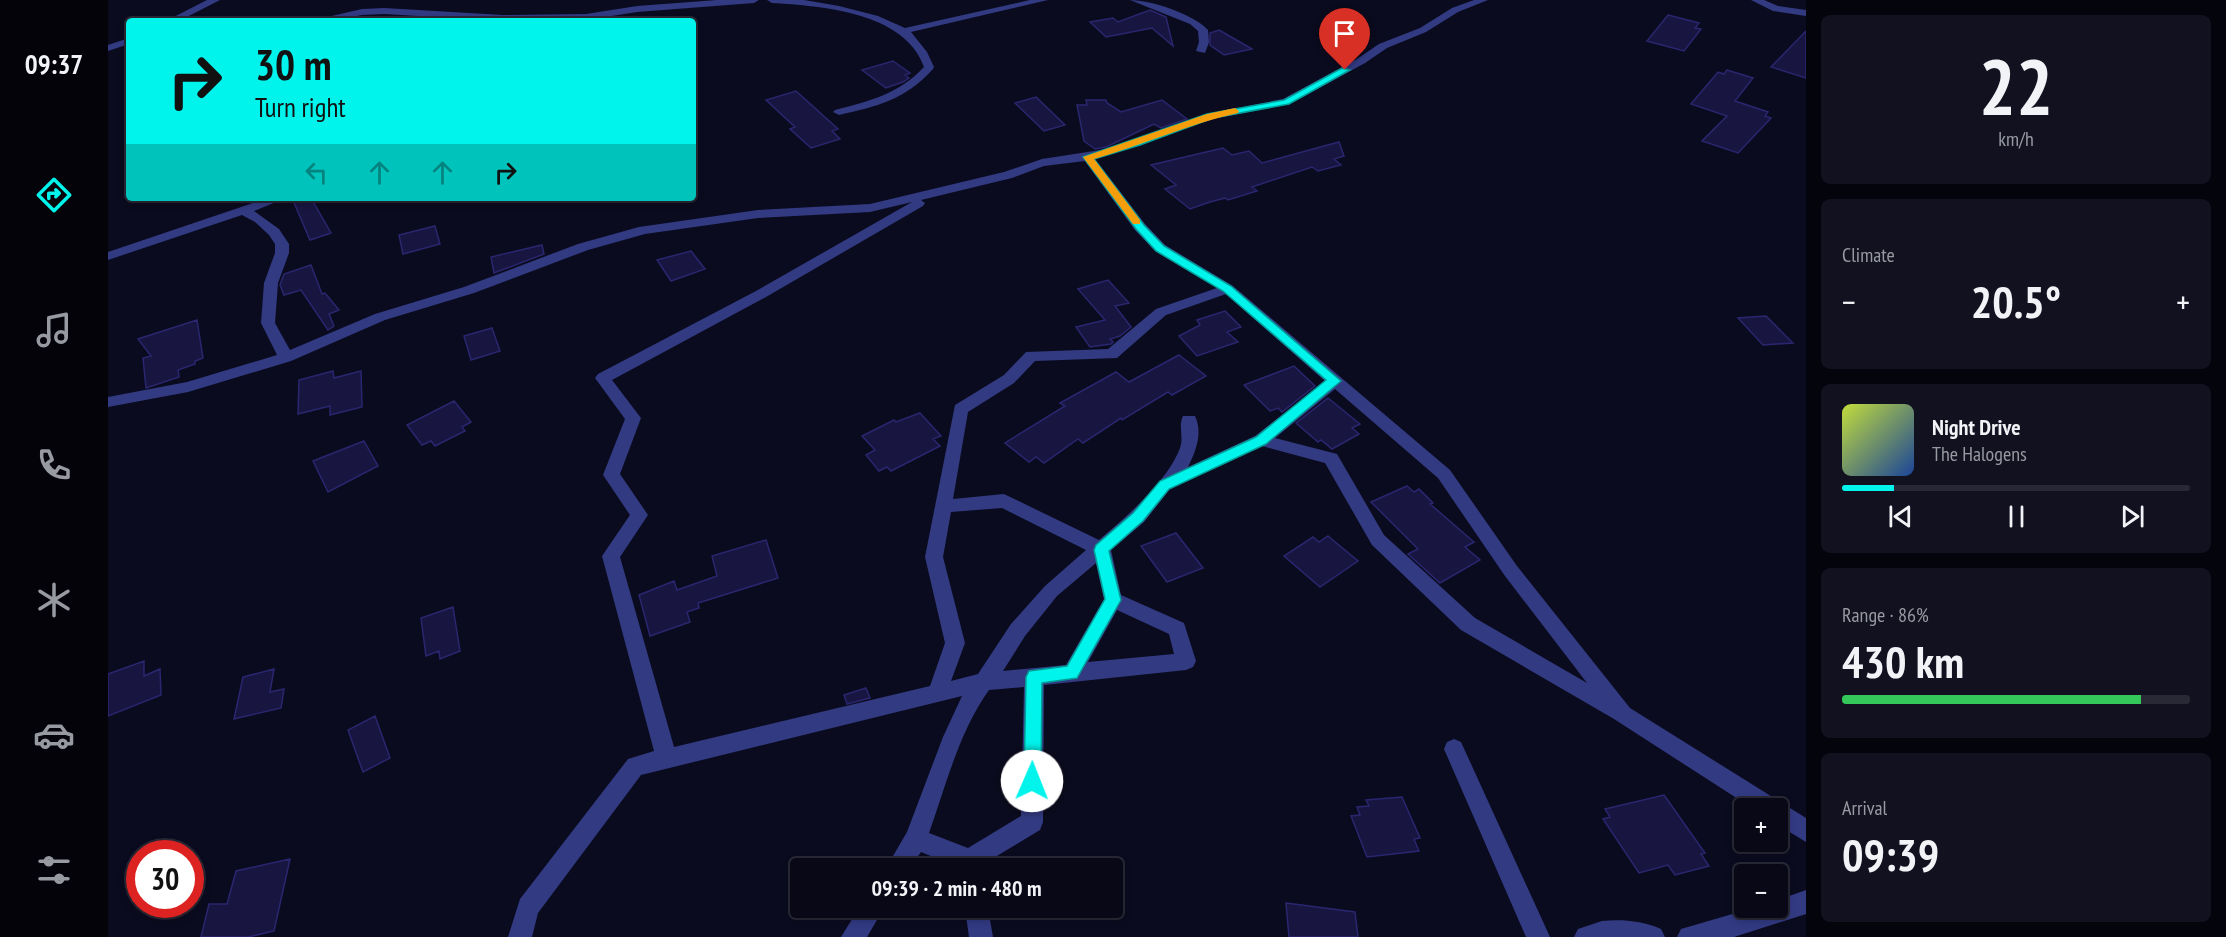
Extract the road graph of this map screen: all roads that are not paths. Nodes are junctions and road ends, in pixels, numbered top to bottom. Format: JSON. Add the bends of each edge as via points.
{"nodes":[{"id":1,"x":214,"y":0,"type":"edge"},
{"id":2,"x":372,"y":0,"type":"edge"},
{"id":3,"x":754,"y":0,"type":"edge"},
{"id":4,"x":772,"y":0,"type":"edge"},
{"id":5,"x":841,"y":0,"type":"edge"},
{"id":6,"x":1043,"y":0,"type":"edge"},
{"id":7,"x":1135,"y":0,"type":"edge"},
{"id":8,"x":1483,"y":0,"type":"edge"},
{"id":9,"x":1756,"y":0,"type":"edge"},
{"id":10,"x":362,"y":12,"type":"junction"},
{"id":11,"x":1806,"y":13,"type":"edge"},
{"id":12,"x":866,"y":15,"type":"junction"},
{"id":13,"x":177,"y":18,"type":"edge"},
{"id":14,"x":331,"y":18,"type":"edge"},
{"id":15,"x":503,"y":18,"type":"edge"},
{"id":16,"x":586,"y":18,"type":"edge"},
{"id":17,"x":903,"y":31,"type":"junction"},
{"id":18,"x":126,"y":43,"type":"edge"},
{"id":19,"x":108,"y":48,"type":"edge"},
{"id":20,"x":1201,"y":51,"type":"dead end"},
{"id":21,"x":839,"y":112,"type":"dead end"},
{"id":22,"x":1088,"y":157,"type":"junction"},
{"id":23,"x":938,"y":192,"type":"junction"},
{"id":24,"x":270,"y":201,"type":"edge"},
{"id":25,"x":242,"y":210,"type":"junction"},
{"id":26,"x":108,"y":256,"type":"edge"},
{"id":27,"x":1227,"y":289,"type":"junction"},
{"id":28,"x":286,"y":357,"type":"junction"},
{"id":29,"x":1335,"y":381,"type":"junction"},
{"id":30,"x":108,"y":402,"type":"edge"},
{"id":31,"x":1189,"y":420,"type":"dead end"},
{"id":32,"x":1261,"y":440,"type":"junction"},
{"id":33,"x":1164,"y":485,"type":"junction"},
{"id":34,"x":943,"y":506,"type":"junction"},
{"id":35,"x":1102,"y":550,"type":"junction"},
{"id":36,"x":1113,"y":600,"type":"junction"},
{"id":37,"x":1072,"y":673,"type":"junction"},
{"id":38,"x":1034,"y":677,"type":"junction"},
{"id":39,"x":983,"y":682,"type":"junction"},
{"id":40,"x":936,"y":693,"type":"junction"},
{"id":41,"x":1623,"y":715,"type":"junction"},
{"id":42,"x":1454,"y":749,"type":"dead end"},
{"id":43,"x":667,"y":759,"type":"junction"},
{"id":44,"x":1755,"y":798,"type":"edge"},
{"id":45,"x":1788,"y":819,"type":"edge"},
{"id":46,"x":1806,"y":831,"type":"edge"},
{"id":47,"x":916,"y":839,"type":"junction"},
{"id":48,"x":904,"y":858,"type":"edge"},
{"id":49,"x":958,"y":858,"type":"edge"},
{"id":50,"x":980,"y":858,"type":"edge"},
{"id":51,"x":1806,"y":902,"type":"edge"},
{"id":52,"x":865,"y":918,"type":"edge"},
{"id":53,"x":978,"y":918,"type":"edge"},
{"id":54,"x":520,"y":937,"type":"edge"},
{"id":55,"x":853,"y":937,"type":"edge"},
{"id":56,"x":981,"y":937,"type":"edge"},
{"id":57,"x":1538,"y":937,"type":"edge"},
{"id":58,"x":1586,"y":937,"type":"edge"},
{"id":59,"x":1653,"y":937,"type":"edge"},
{"id":60,"x":1689,"y":937,"type":"edge"}],
"edges":[{"from":1,"to":13,"type":"street"},
{"from":2,"to":10,"type":"street"},
{"from":3,"to":16,"type":"street","via":[[604,11]]},
{"from":4,"to":12,"type":"street"},
{"from":5,"to":12,"type":"street"},
{"from":6,"to":17,"type":"street"},
{"from":7,"to":20,"type":"street","via":[[1193,22],[1203,30]]},
{"from":8,"to":22,"type":"street","via":[[1455,9],[1434,24],[1383,46],[1286,102],[1211,116]]},
{"from":9,"to":11,"type":"street","via":[[1776,9]]},
{"from":10,"to":14,"type":"street"},
{"from":10,"to":15,"type":"street"},
{"from":12,"to":17,"type":"street"},
{"from":17,"to":21,"type":"street","via":[[927,60],[928,67],[911,87],[896,96]]},
{"from":18,"to":19,"type":"street"},
{"from":22,"to":23,"type":"street","via":[[1042,163]]},
{"from":22,"to":27,"type":"street","via":[[1160,248]]},
{"from":23,"to":28,"type":"street","via":[[870,208],[758,214],[644,230],[380,317]]},
{"from":23,"to":43,"type":"street","via":[[761,294],[603,378],[633,418],[611,475],[639,515],[611,556]]},
{"from":24,"to":25,"type":"street"},
{"from":25,"to":26,"type":"street"},
{"from":25,"to":28,"type":"street","via":[[259,219],[282,244],[271,283],[268,323]]},
{"from":27,"to":29,"type":"street"},
{"from":27,"to":34,"type":"street","via":[[1161,312],[1112,354],[1031,356],[1010,379],[962,409]]},
{"from":28,"to":30,"type":"street","via":[[188,387]]},
{"from":29,"to":32,"type":"street"},
{"from":29,"to":41,"type":"street","via":[[1444,474],[1511,571]]},
{"from":31,"to":33,"type":"street","via":[[1190,445],[1182,463]]},
{"from":32,"to":33,"type":"street"},
{"from":32,"to":41,"type":"street","via":[[1331,458],[1378,540],[1468,624]]},
{"from":33,"to":35,"type":"street","via":[[1138,517]]},
{"from":34,"to":35,"type":"street","via":[[1004,501]]},
{"from":34,"to":40,"type":"street","via":[[934,557],[955,643]]},
{"from":35,"to":36,"type":"street"},
{"from":35,"to":39,"type":"street","via":[[1051,591],[1018,630]]},
{"from":36,"to":37,"type":"street"},
{"from":36,"to":37,"type":"street","via":[[1177,629],[1186,661]]},
{"from":37,"to":38,"type":"street"},
{"from":38,"to":39,"type":"street"},
{"from":38,"to":50,"type":"street","via":[[1032,822]]},
{"from":39,"to":40,"type":"street"},
{"from":39,"to":47,"type":"street","via":[[953,737]]},
{"from":40,"to":43,"type":"street"},
{"from":41,"to":44,"type":"street"},
{"from":42,"to":57,"type":"street"},
{"from":43,"to":54,"type":"street","via":[[635,766],[528,907]]},
{"from":45,"to":46,"type":"street"},
{"from":47,"to":48,"type":"street"},
{"from":47,"to":49,"type":"street"},
{"from":51,"to":60,"type":"street"},
{"from":52,"to":55,"type":"street"},
{"from":53,"to":56,"type":"street"},
{"from":58,"to":59,"type":"street","via":[[1597,932]]}]}
